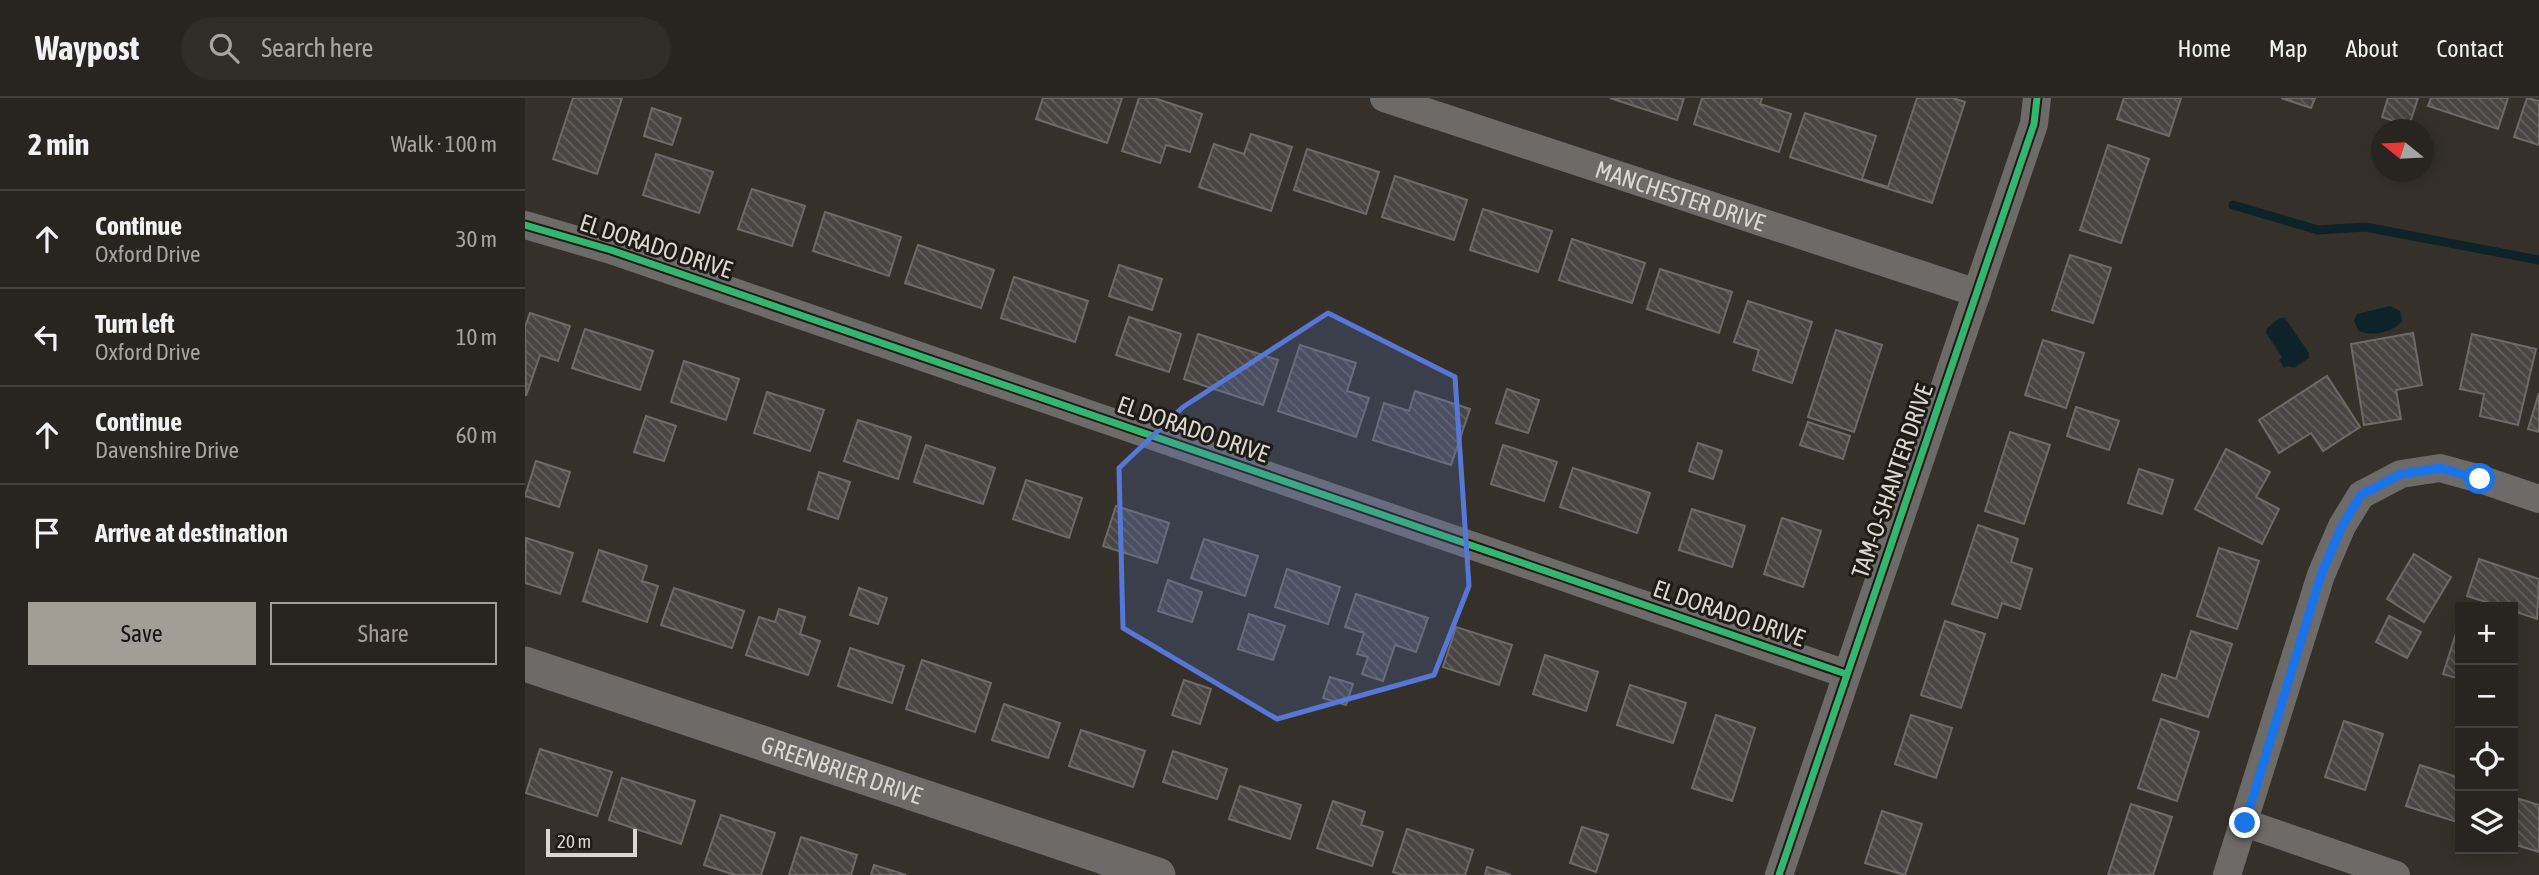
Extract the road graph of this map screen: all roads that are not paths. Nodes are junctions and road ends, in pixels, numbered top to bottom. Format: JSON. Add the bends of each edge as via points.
{"nodes":[{"id":1,"x":1384,"y":98,"type":"edge"},
{"id":2,"x":2037,"y":98,"type":"edge"},
{"id":3,"x":525,"y":225,"type":"edge"},
{"id":4,"x":1977,"y":293,"type":"junction"},
{"id":5,"x":2539,"y":499,"type":"edge"},
{"id":6,"x":525,"y":664,"type":"edge"},
{"id":7,"x":1846,"y":674,"type":"junction"},
{"id":8,"x":2245,"y":823,"type":"junction"},
{"id":9,"x":1158,"y":875,"type":"edge"},
{"id":10,"x":1779,"y":875,"type":"edge"},
{"id":11,"x":2227,"y":875,"type":"edge"},
{"id":12,"x":2396,"y":875,"type":"edge"}],
"edges":[{"from":1,"to":4,"type":"street","name":"MANCHESTER DRIVE"},
{"from":2,"to":4,"type":"street","name":"TAM-O-SHANTER DRIVE","via":[[2034,124]]},
{"from":3,"to":7,"type":"street","name":"EL DORADO DRIVE","via":[[638,259]]},
{"from":4,"to":7,"type":"street","name":"TAM-O-SHANTER DRIVE"},
{"from":5,"to":8,"type":"street","via":[[2440,468],[2401,474],[2361,495],[2321,575]]},
{"from":6,"to":9,"type":"street","name":"GREENBRIER DRIVE"},
{"from":7,"to":10,"type":"street","name":"TAM-O-SHANTER DRIVE"},
{"from":8,"to":11,"type":"street"},
{"from":8,"to":12,"type":"street"}]}
